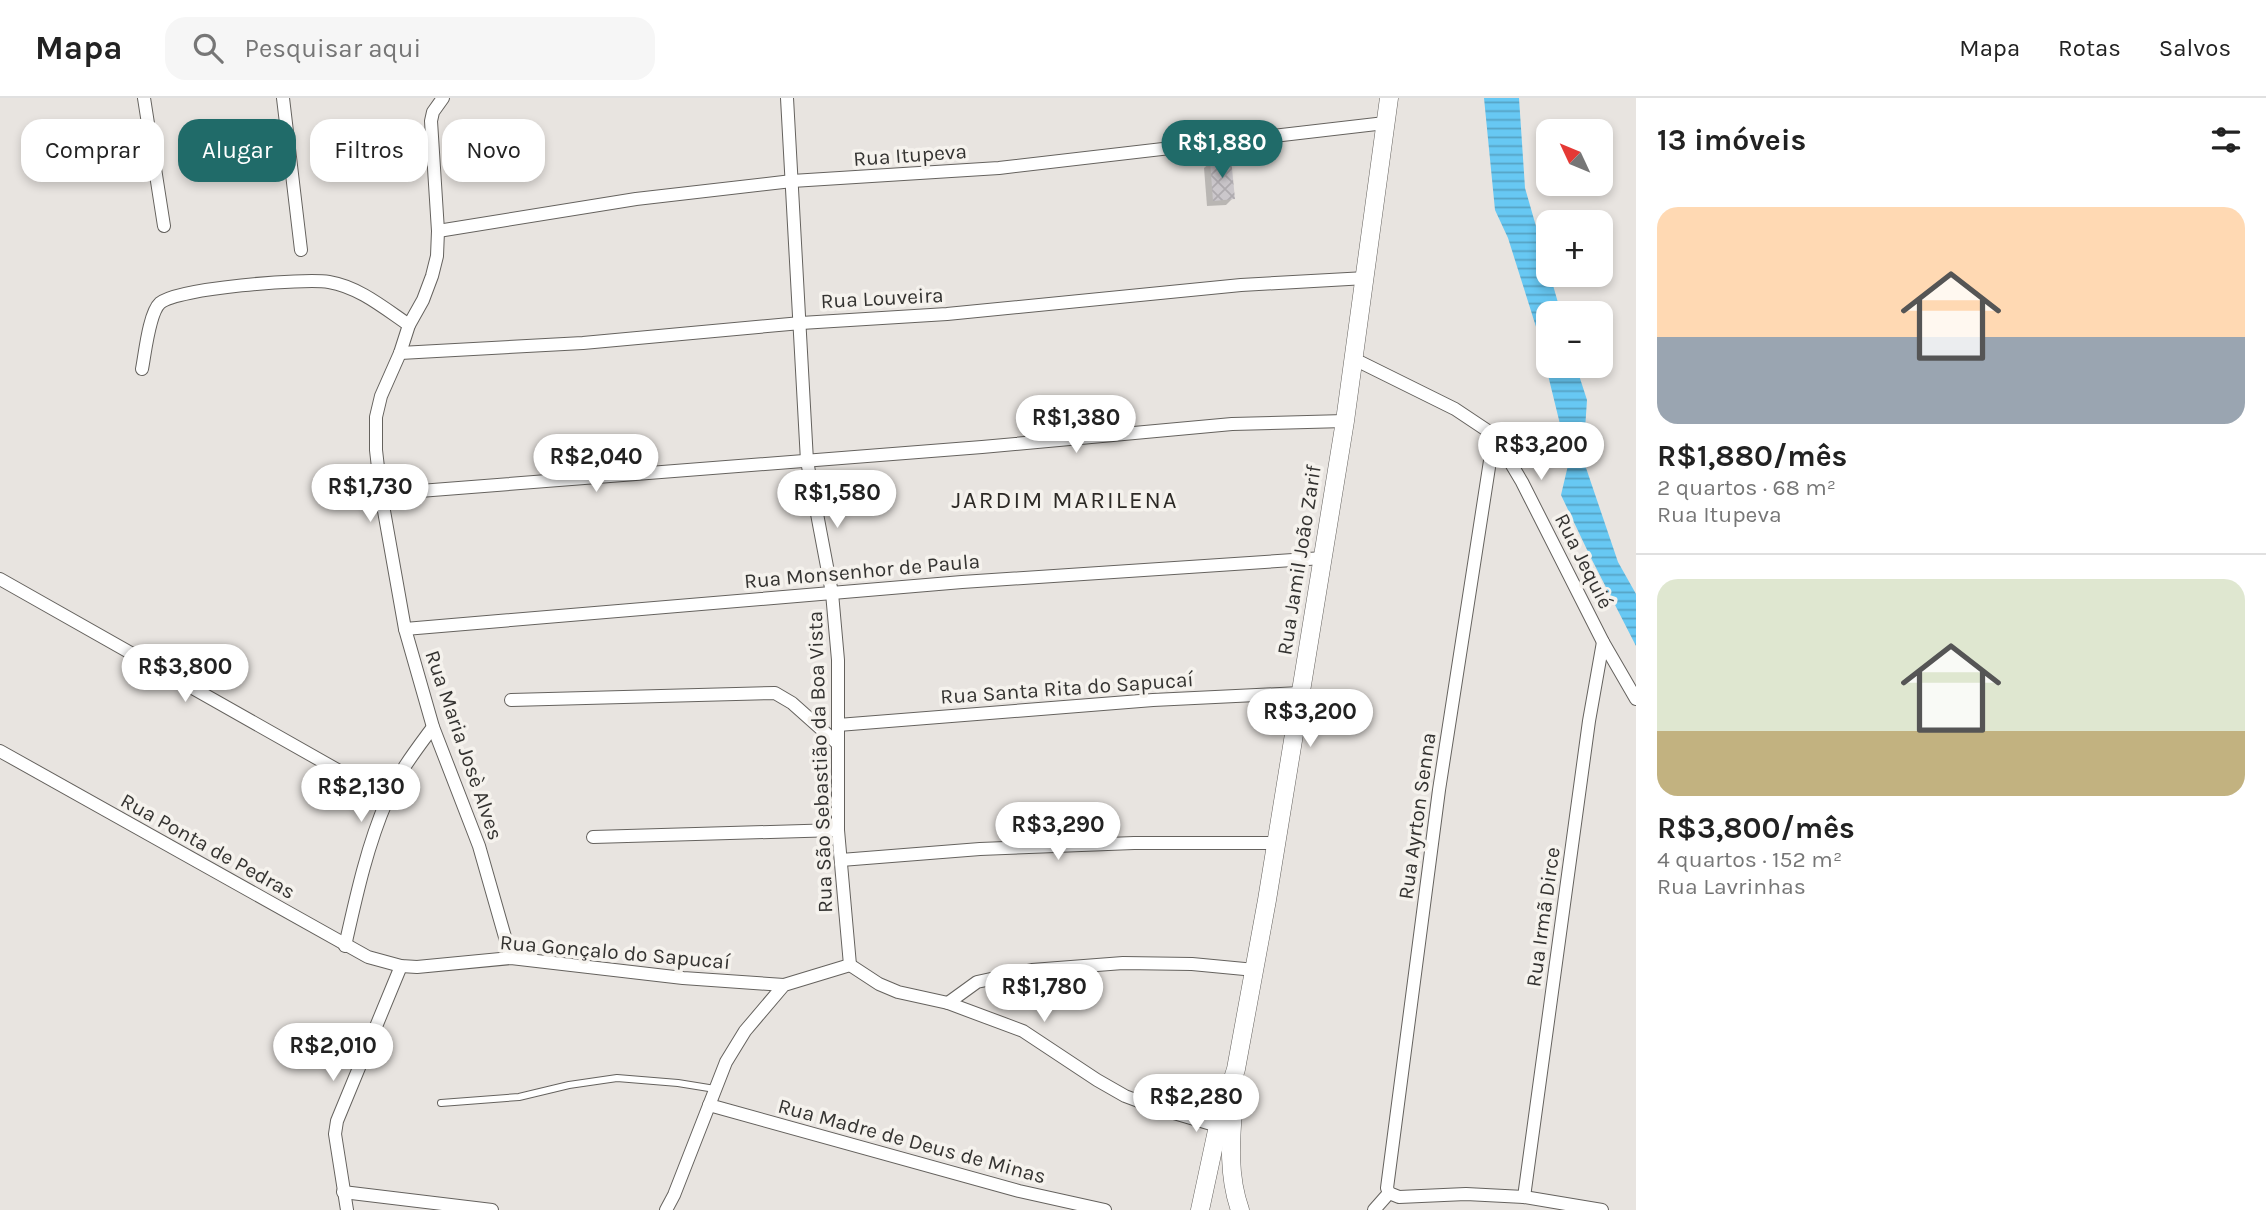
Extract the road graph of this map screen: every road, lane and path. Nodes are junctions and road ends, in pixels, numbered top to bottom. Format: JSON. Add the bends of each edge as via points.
{"nodes":[{"id":1,"x":144,"y":98,"type":"edge"},
{"id":2,"x":283,"y":98,"type":"edge"},
{"id":3,"x":443,"y":98,"type":"edge"},
{"id":4,"x":787,"y":98,"type":"edge"},
{"id":5,"x":1389,"y":98,"type":"edge"},
{"id":6,"x":1385,"y":123,"type":"junction"},
{"id":7,"x":792,"y":181,"type":"junction"},
{"id":8,"x":164,"y":226,"type":"dead end"},
{"id":9,"x":438,"y":230,"type":"junction"},
{"id":10,"x":301,"y":250,"type":"dead end"},
{"id":11,"x":1366,"y":278,"type":"junction"},
{"id":12,"x":801,"y":323,"type":"junction"},
{"id":13,"x":408,"y":324,"type":"junction"},
{"id":14,"x":400,"y":353,"type":"junction"},
{"id":15,"x":1352,"y":358,"type":"junction"},
{"id":16,"x":142,"y":369,"type":"dead end"},
{"id":17,"x":1345,"y":421,"type":"junction"},
{"id":18,"x":1494,"y":435,"type":"junction"},
{"id":19,"x":807,"y":461,"type":"junction"},
{"id":20,"x":381,"y":494,"type":"junction"},
{"id":21,"x":1323,"y":558,"type":"junction"},
{"id":22,"x":0,"y":579,"type":"edge"},
{"id":23,"x":832,"y":593,"type":"junction"},
{"id":24,"x":405,"y":629,"type":"junction"},
{"id":25,"x":1603,"y":642,"type":"junction"},
{"id":26,"x":1300,"y":693,"type":"junction"},
{"id":27,"x":1636,"y":699,"type":"edge"},
{"id":28,"x":511,"y":700,"type":"dead end"},
{"id":29,"x":838,"y":725,"type":"junction"},
{"id":30,"x":433,"y":727,"type":"junction"},
{"id":31,"x":838,"y":744,"type":"junction"},
{"id":32,"x":0,"y":751,"type":"edge"},
{"id":33,"x":387,"y":798,"type":"junction"},
{"id":34,"x":838,"y":830,"type":"junction"},
{"id":35,"x":593,"y":837,"type":"dead end"},
{"id":36,"x":1275,"y":843,"type":"junction"},
{"id":37,"x":841,"y":860,"type":"junction"},
{"id":38,"x":345,"y":946,"type":"junction"},
{"id":39,"x":511,"y":958,"type":"junction"},
{"id":40,"x":850,"y":965,"type":"junction"},
{"id":41,"x":401,"y":967,"type":"junction"},
{"id":42,"x":1255,"y":970,"type":"junction"},
{"id":43,"x":784,"y":985,"type":"junction"},
{"id":44,"x":948,"y":1003,"type":"junction"},
{"id":45,"x":1236,"y":1069,"type":"junction"},
{"id":46,"x":715,"y":1089,"type":"junction"},
{"id":47,"x":441,"y":1103,"type":"dead end"},
{"id":48,"x":709,"y":1105,"type":"junction"},
{"id":49,"x":1218,"y":1126,"type":"junction"},
{"id":50,"x":343,"y":1192,"type":"junction"},
{"id":51,"x":1394,"y":1195,"type":"junction"},
{"id":52,"x":1524,"y":1197,"type":"junction"},
{"id":53,"x":453,"y":1207,"type":"edge"},
{"id":54,"x":347,"y":1210,"type":"edge"},
{"id":55,"x":492,"y":1210,"type":"edge"},
{"id":56,"x":666,"y":1210,"type":"edge"},
{"id":57,"x":1105,"y":1210,"type":"edge"},
{"id":58,"x":1200,"y":1210,"type":"edge"},
{"id":59,"x":1240,"y":1210,"type":"edge"},
{"id":60,"x":1374,"y":1210,"type":"edge"},
{"id":61,"x":1602,"y":1210,"type":"edge"}],
"edges":[{"from":1,"to":8,"type":"street"},
{"from":2,"to":10,"type":"street"},
{"from":3,"to":9,"type":"street","name":"Rua Maria Josè Alves","via":[[431,121]]},
{"from":4,"to":7,"type":"street","name":"Rua São Sebastião da Boa Vista"},
{"from":5,"to":6,"type":"main road","name":"Rua Jamil João Zarif"},
{"from":6,"to":7,"type":"street","name":"Rua Itupeva","via":[[999,168]]},
{"from":6,"to":11,"type":"main road","name":"Rua Jamil João Zarif"},
{"from":7,"to":9,"type":"street","name":"Rua Itupeva","via":[[636,199]]},
{"from":7,"to":12,"type":"street","name":"Rua São Sebastião da Boa Vista"},
{"from":9,"to":13,"type":"street","name":"Rua Maria Josè Alves","via":[[432,276]]},
{"from":11,"to":12,"type":"street","name":"Rua Louveira"},
{"from":11,"to":15,"type":"main road","name":"Rua Jamil João Zarif"},
{"from":12,"to":14,"type":"street","name":"Rua Louveira","via":[[583,343]]},
{"from":12,"to":19,"type":"street","name":"Rua São Sebastião da Boa Vista"},
{"from":13,"to":14,"type":"street","name":"Rua Maria Josè Alves"},
{"from":13,"to":16,"type":"street","via":[[354,290],[328,282],[221,286],[160,303]]},
{"from":14,"to":20,"type":"street","name":"Rua Maria Josè Alves","via":[[376,417]]},
{"from":15,"to":17,"type":"main road","name":"Rua Jamil João Zarif"},
{"from":15,"to":18,"type":"street","name":"Rua Jequié","via":[[1455,409]]},
{"from":17,"to":19,"type":"street","via":[[1231,424]]},
{"from":17,"to":21,"type":"main road","name":"Rua Jamil João Zarif"},
{"from":18,"to":25,"type":"street","name":"Rua Jequié"},
{"from":18,"to":51,"type":"street","name":"Rua Ayrton Senna","via":[[1439,790],[1388,1174],[1387,1188]]},
{"from":19,"to":20,"type":"street"},
{"from":19,"to":23,"type":"street","name":"Rua São Sebastião da Boa Vista"},
{"from":20,"to":24,"type":"street","name":"Rua Maria Josè Alves"},
{"from":21,"to":23,"type":"street","name":"Rua Monsenhor de Paula"},
{"from":21,"to":26,"type":"main road","name":"Rua Jamil João Zarif"},
{"from":22,"to":33,"type":"street"},
{"from":23,"to":24,"type":"street","name":"Rua Monsenhor de Paula"},
{"from":23,"to":29,"type":"street","name":"Rua São Sebastião da Boa Vista"},
{"from":24,"to":30,"type":"street","name":"Rua Maria Josè Alves"},
{"from":25,"to":27,"type":"street","name":"Rua Jequié"},
{"from":25,"to":52,"type":"street","name":"Rua Irmã Dirce"},
{"from":26,"to":29,"type":"street","name":"Rua Santa Rita do Sapucaí","via":[[1153,699]]},
{"from":26,"to":36,"type":"main road","name":"Rua Jamil João Zarif"},
{"from":28,"to":31,"type":"street","via":[[775,693]]},
{"from":29,"to":31,"type":"street","name":"Rua São Sebastião da Boa Vista"},
{"from":30,"to":33,"type":"street"},
{"from":30,"to":39,"type":"street","name":"Rua Maria Josè Alves","via":[[479,846]]},
{"from":31,"to":34,"type":"street","name":"Rua São Sebastião da Boa Vista"},
{"from":32,"to":38,"type":"street","name":"Rua Ponta de Pedras"},
{"from":33,"to":38,"type":"street"},
{"from":34,"to":35,"type":"street"},
{"from":34,"to":37,"type":"street","name":"Rua São Sebastião da Boa Vista"},
{"from":36,"to":37,"type":"street","via":[[1134,842]]},
{"from":36,"to":42,"type":"main road","name":"Rua Jamil João Zarif"},
{"from":37,"to":40,"type":"street","name":"Rua São Sebastião da Boa Vista"},
{"from":38,"to":41,"type":"street","name":"Rua Ponta de Pedras"},
{"from":39,"to":41,"type":"street","name":"Rua Gonçalo do Sapucaí"},
{"from":39,"to":43,"type":"street","name":"Rua Gonçalo do Sapucaí"},
{"from":40,"to":43,"type":"street"},
{"from":40,"to":44,"type":"street","via":[[898,992]]},
{"from":41,"to":50,"type":"street","via":[[337,1121]]},
{"from":42,"to":44,"type":"street","via":[[1123,963],[1031,970],[977,982]]},
{"from":42,"to":45,"type":"main road","name":"Rua Jamil João Zarif"},
{"from":43,"to":46,"type":"street","via":[[745,1031]]},
{"from":44,"to":49,"type":"street","via":[[1023,1031],[1125,1096]]},
{"from":45,"to":49,"type":"main road","name":"Rua Jamil João Zarif"},
{"from":45,"to":59,"type":"main road","name":"Rua Jamil João Zarif","via":[[1230,1168]]},
{"from":46,"to":47,"type":"lane","via":[[617,1078],[519,1097]]},
{"from":46,"to":48,"type":"street"},
{"from":48,"to":56,"type":"street"},
{"from":48,"to":57,"type":"street","name":"Rua Madre de Deus de Minas","via":[[1019,1191]]},
{"from":49,"to":58,"type":"main road","name":"Rua Jamil João Zarif"},
{"from":50,"to":53,"type":"street"},
{"from":50,"to":54,"type":"street"},
{"from":51,"to":52,"type":"street"},
{"from":51,"to":60,"type":"street"},
{"from":52,"to":61,"type":"street"},
{"from":53,"to":55,"type":"street"}]}
